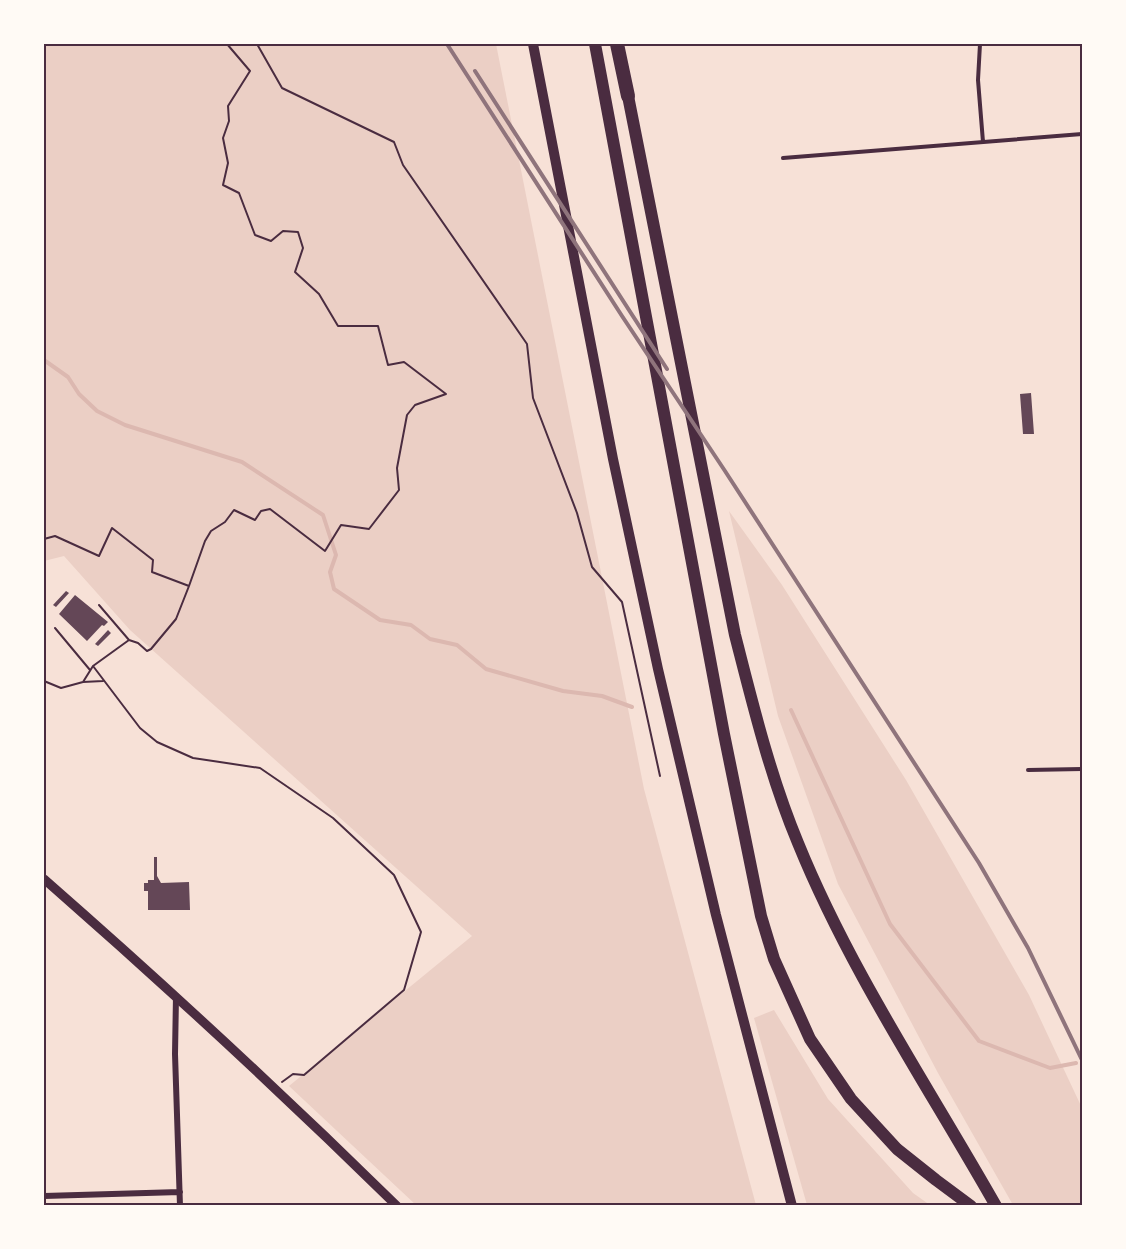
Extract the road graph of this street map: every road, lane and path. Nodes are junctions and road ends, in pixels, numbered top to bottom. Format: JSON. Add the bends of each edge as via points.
{"nodes":[{"id":1,"x":227,"y":44,"type":"edge"},
{"id":2,"x":257,"y":44,"type":"edge"},
{"id":3,"x":533,"y":44,"type":"edge"},
{"id":4,"x":595,"y":44,"type":"edge"},
{"id":5,"x":617,"y":44,"type":"edge"},
{"id":6,"x":622,"y":44,"type":"edge"},
{"id":7,"x":980,"y":44,"type":"edge"},
{"id":8,"x":628,"y":96,"type":"junction"},
{"id":9,"x":1083,"y":134,"type":"edge"},
{"id":10,"x":983,"y":142,"type":"junction"},
{"id":11,"x":783,"y":158,"type":"dead end"},
{"id":12,"x":44,"y":540,"type":"edge"},
{"id":13,"x":189,"y":586,"type":"junction"},
{"id":14,"x":99,"y":605,"type":"dead end"},
{"id":15,"x":55,"y":628,"type":"dead end"},
{"id":16,"x":129,"y":640,"type":"junction"},
{"id":17,"x":93,"y":666,"type":"junction"},
{"id":18,"x":90,"y":670,"type":"junction"},
{"id":19,"x":44,"y":681,"type":"edge"},
{"id":20,"x":103,"y":681,"type":"junction"},
{"id":21,"x":83,"y":682,"type":"junction"},
{"id":22,"x":1083,"y":769,"type":"edge"},
{"id":23,"x":1028,"y":770,"type":"dead end"},
{"id":24,"x":660,"y":776,"type":"dead end"},
{"id":25,"x":44,"y":879,"type":"edge"},
{"id":26,"x":176,"y":995,"type":"junction"},
{"id":27,"x":275,"y":1087,"type":"junction"},
{"id":28,"x":180,"y":1192,"type":"junction"},
{"id":29,"x":44,"y":1196,"type":"edge"},
{"id":30,"x":180,"y":1206,"type":"edge"},
{"id":31,"x":397,"y":1206,"type":"edge"},
{"id":32,"x":792,"y":1206,"type":"edge"},
{"id":33,"x":971,"y":1206,"type":"edge"},
{"id":34,"x":996,"y":1206,"type":"edge"}],
"edges":[{"from":1,"to":13,"type":"path","via":[[250,71],[228,106],[229,121],[223,138],[228,162],[224,185],[239,193],[255,235],[271,241],[283,231],[297,232],[303,248],[295,272],[319,294],[338,326],[378,326],[388,365],[404,362],[446,394],[416,405],[407,415],[396,468],[399,490],[369,529],[341,525],[325,551],[270,509],[261,511],[255,520],[234,510],[205,541]]},
{"from":2,"to":24,"type":"path","via":[[282,88],[394,142],[403,165],[527,344],[533,398],[577,513],[592,567],[622,602]]},
{"from":3,"to":32,"type":"main road","via":[[626,523],[681,770]]},
{"from":4,"to":33,"type":"main road","via":[[724,734],[761,916],[774,959],[810,1039],[851,1099],[897,1149]]},
{"from":5,"to":8,"type":"highway"},
{"from":6,"to":8,"type":"highway"},
{"from":7,"to":10,"type":"lane","via":[[978,80]]},
{"from":8,"to":34,"type":"main road","via":[[735,635],[775,780],[829,912]]},
{"from":9,"to":10,"type":"lane"},
{"from":10,"to":11,"type":"lane"},
{"from":12,"to":13,"type":"path","via":[[55,536],[99,556],[112,528],[153,560],[152,572]]},
{"from":13,"to":16,"type":"path","via":[[176,619],[151,649],[147,651]]},
{"from":14,"to":16,"type":"path"},
{"from":15,"to":18,"type":"path"},
{"from":16,"to":17,"type":"path"},
{"from":17,"to":18,"type":"path"},
{"from":17,"to":20,"type":"path"},
{"from":18,"to":21,"type":"path"},
{"from":19,"to":21,"type":"path","via":[[62,688]]},
{"from":20,"to":21,"type":"path"},
{"from":20,"to":27,"type":"path","via":[[140,728],[157,742],[193,758],[260,768],[333,818],[394,875],[421,932],[404,990],[304,1075],[293,1074]]},
{"from":22,"to":23,"type":"lane"},
{"from":25,"to":26,"type":"street"},
{"from":26,"to":27,"type":"street"},
{"from":26,"to":28,"type":"street"},
{"from":27,"to":31,"type":"street"},
{"from":28,"to":29,"type":"street"},
{"from":28,"to":30,"type":"street"}]}
